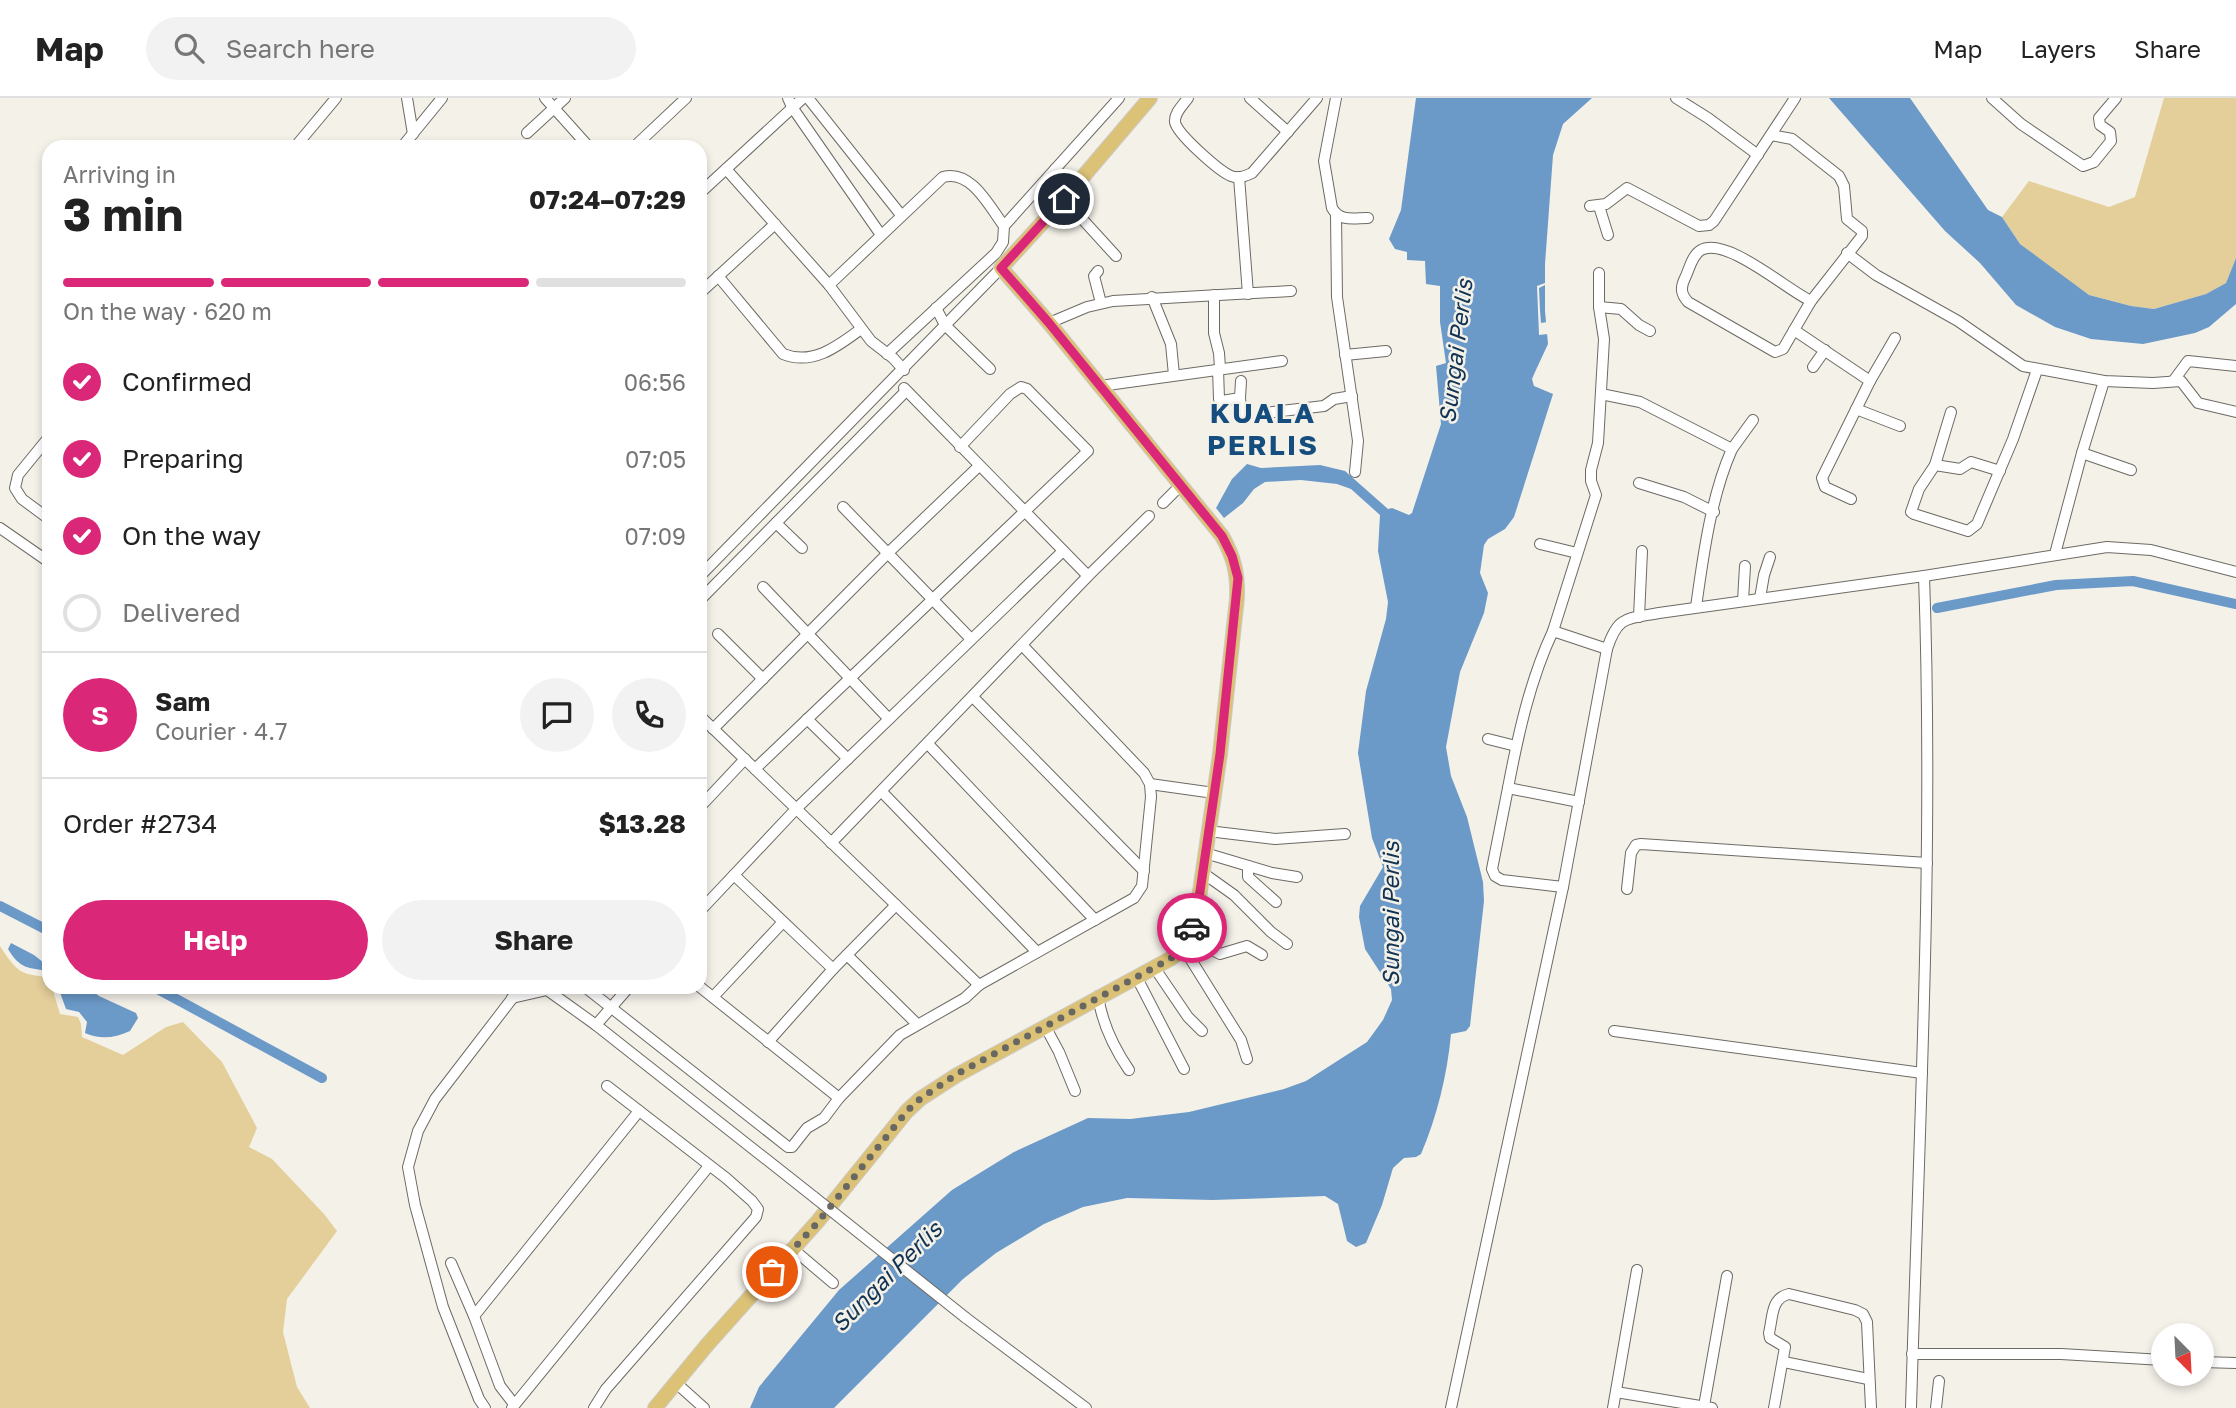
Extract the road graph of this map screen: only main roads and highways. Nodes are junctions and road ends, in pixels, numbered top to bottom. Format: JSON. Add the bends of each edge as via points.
{"nodes":[{"id":1,"x":1150,"y":98,"type":"edge"},
{"id":2,"x":655,"y":1408,"type":"edge"}],
"edges":[{"from":1,"to":2,"type":"main road","via":[[1001,268],[1222,536],[1232,556],[1238,578],[1203,873],[1192,929],[1177,954],[957,1074],[920,1099]]}]}
